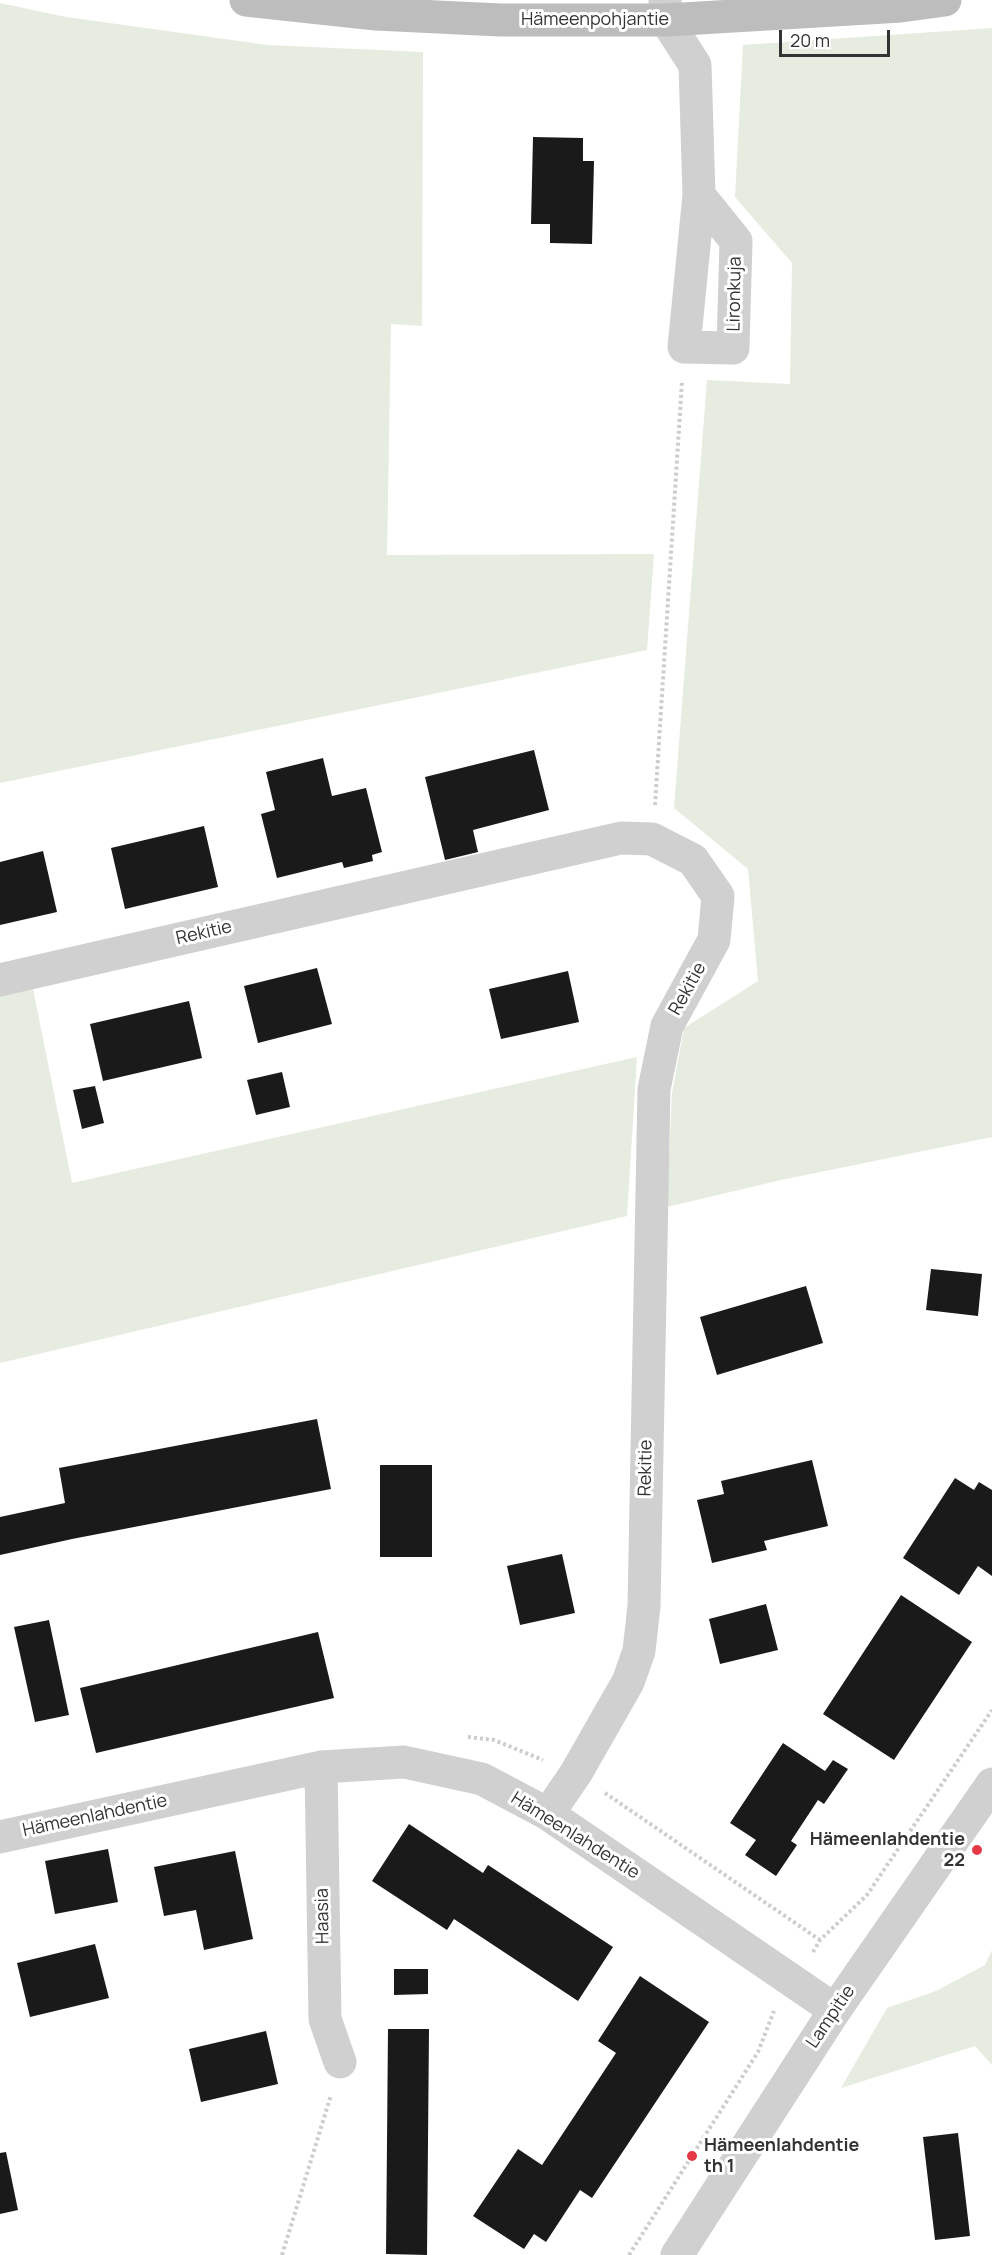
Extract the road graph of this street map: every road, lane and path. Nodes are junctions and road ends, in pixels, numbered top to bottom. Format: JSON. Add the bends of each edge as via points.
{"nodes":[{"id":1,"x":246,"y":0,"type":"edge"},
{"id":2,"x":945,"y":0,"type":"edge"},
{"id":3,"x":666,"y":10,"type":"edge"},
{"id":4,"x":699,"y":195,"type":"junction"},
{"id":5,"x":684,"y":347,"type":"junction"},
{"id":6,"x":652,"y":839,"type":"junction"},
{"id":7,"x":0,"y":980,"type":"edge"},
{"id":8,"x":992,"y":1710,"type":"edge"},
{"id":9,"x":321,"y":1767,"type":"junction"},
{"id":10,"x":992,"y":1784,"type":"edge"},
{"id":11,"x":548,"y":1814,"type":"junction"},
{"id":12,"x":0,"y":1835,"type":"edge"},
{"id":13,"x":794,"y":1982,"type":"junction"},
{"id":14,"x":835,"y":2010,"type":"junction"},
{"id":15,"x":340,"y":2062,"type":"joint"},
{"id":16,"x":282,"y":2255,"type":"edge"},
{"id":17,"x":629,"y":2255,"type":"edge"},
{"id":18,"x":677,"y":2255,"type":"edge"}],
"edges":[{"from":1,"to":3,"type":"main road","name":"Hämeenpohjantie","via":[[376,14],[500,20]]},
{"from":2,"to":3,"type":"main road","name":"Hämeenpohjantie","via":[[901,6]]},
{"from":3,"to":4,"type":"street","via":[[695,66]]},
{"from":4,"to":5,"type":"street"},
{"from":4,"to":5,"type":"street","name":"Lironkuja","via":[[736,241],[734,348]]},
{"from":5,"to":6,"type":"path"},
{"from":6,"to":7,"type":"street","name":"Rekitie","via":[[621,838]]},
{"from":6,"to":11,"type":"street","name":"Rekitie","via":[[693,860],[718,896],[714,940],[667,1026],[654,1089],[644,1594],[639,1651],[628,1682]]},
{"from":8,"to":13,"type":"path","via":[[867,1896],[820,1940]]},
{"from":9,"to":11,"type":"street","name":"Hämeenlahdentie","via":[[404,1761],[482,1779]]},
{"from":9,"to":12,"type":"street","name":"Hämeenlahdentie"},
{"from":9,"to":15,"type":"street","name":"Haasia","via":[[325,2019]]},
{"from":10,"to":14,"type":"street","name":"Lampitie"},
{"from":11,"to":13,"type":"street","name":"Hämeenlahdentie"},
{"from":13,"to":14,"type":"street","name":"Hämeenlahdentie"},
{"from":13,"to":17,"type":"path","via":[[772,2015],[758,2052]]},
{"from":14,"to":18,"type":"street","name":"Lampitie"},
{"from":15,"to":16,"type":"path"}]}
